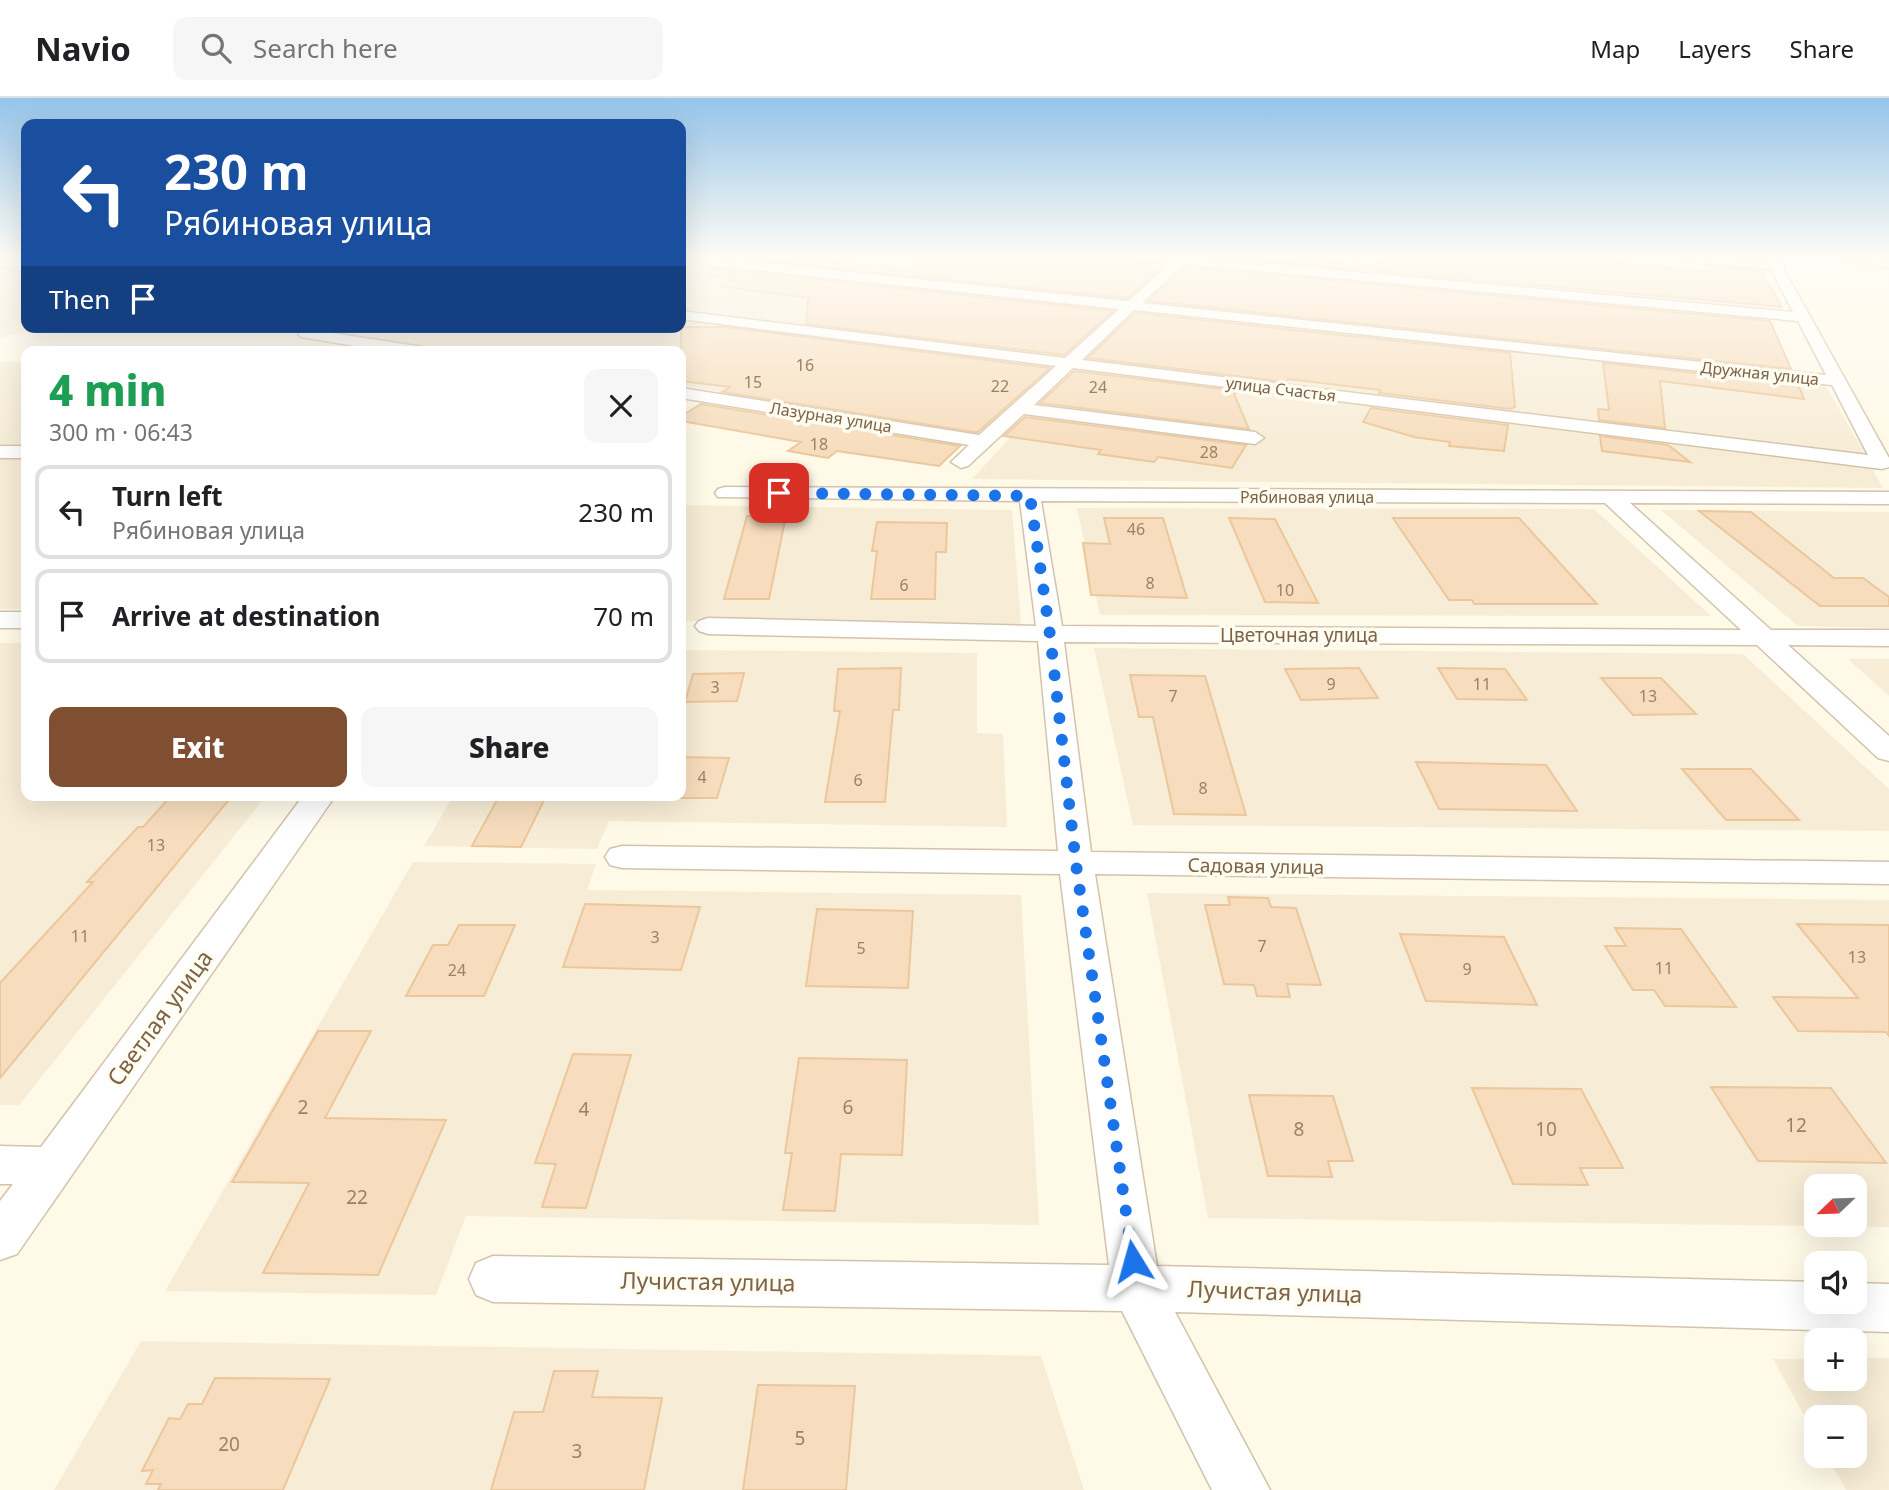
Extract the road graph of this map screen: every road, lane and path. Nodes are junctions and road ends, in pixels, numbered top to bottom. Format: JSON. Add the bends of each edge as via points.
{"nodes":[{"id":1,"x":737,"y":322,"type":"edge"},
{"id":2,"x":1113,"y":322,"type":"edge"},
{"id":3,"x":1280,"y":322,"type":"edge"},
{"id":4,"x":1806,"y":322,"type":"edge"},
{"id":5,"x":309,"y":333,"type":"edge"},
{"id":6,"x":384,"y":346,"type":"edge"},
{"id":7,"x":1068,"y":363,"type":"junction"},
{"id":8,"x":1836,"y":381,"type":"junction"},
{"id":9,"x":686,"y":394,"type":"edge"},
{"id":10,"x":1018,"y":408,"type":"junction"},
{"id":11,"x":1255,"y":439,"type":"dead end"},
{"id":12,"x":982,"y":441,"type":"junction"},
{"id":13,"x":0,"y":452,"type":"edge"},
{"id":14,"x":21,"y":452,"type":"edge"},
{"id":15,"x":961,"y":462,"type":"dead end"},
{"id":16,"x":725,"y":493,"type":"dead end"},
{"id":17,"x":1030,"y":496,"type":"junction"},
{"id":18,"x":1612,"y":498,"type":"junction"},
{"id":19,"x":1889,"y":498,"type":"edge"},
{"id":20,"x":0,"y":620,"type":"edge"},
{"id":21,"x":21,"y":620,"type":"edge"},
{"id":22,"x":708,"y":626,"type":"dead end"},
{"id":23,"x":1050,"y":635,"type":"junction"},
{"id":24,"x":1763,"y":636,"type":"junction"},
{"id":25,"x":1889,"y":638,"type":"edge"},
{"id":26,"x":1889,"y":752,"type":"edge"},
{"id":27,"x":315,"y":801,"type":"edge"},
{"id":28,"x":622,"y":857,"type":"dead end"},
{"id":29,"x":1076,"y":864,"type":"junction"},
{"id":30,"x":1889,"y":873,"type":"edge"},
{"id":31,"x":0,"y":1165,"type":"edge"},
{"id":32,"x":53,"y":1166,"type":"junction"},
{"id":33,"x":0,"y":1239,"type":"edge"},
{"id":34,"x":494,"y":1279,"type":"dead end"},
{"id":35,"x":1136,"y":1288,"type":"junction"},
{"id":36,"x":1889,"y":1308,"type":"edge"},
{"id":37,"x":1242,"y":1490,"type":"edge"}],
"edges":[{"from":1,"to":7,"type":"street","name":"улица Счастья"},
{"from":2,"to":7,"type":"street"},
{"from":3,"to":8,"type":"street","name":"Дружная улица"},
{"from":4,"to":8,"type":"street"},
{"from":5,"to":6,"type":"street"},
{"from":7,"to":8,"type":"street","name":"улица Счастья","via":[[1881,463]]},
{"from":7,"to":10,"type":"street"},
{"from":9,"to":12,"type":"street","name":"Лазурная улица"},
{"from":10,"to":11,"type":"street"},
{"from":10,"to":12,"type":"street"},
{"from":12,"to":15,"type":"street"},
{"from":13,"to":14,"type":"street"},
{"from":16,"to":17,"type":"street","name":"Рябиновая улица"},
{"from":17,"to":18,"type":"street","name":"Рябиновая улица"},
{"from":17,"to":23,"type":"street"},
{"from":18,"to":19,"type":"street","name":"Рябиновая улица"},
{"from":18,"to":24,"type":"street"},
{"from":20,"to":21,"type":"street"},
{"from":22,"to":23,"type":"street","name":"Цветочная улица"},
{"from":23,"to":24,"type":"street","name":"Цветочная улица"},
{"from":23,"to":29,"type":"street"},
{"from":24,"to":25,"type":"street","name":"Цветочная улица"},
{"from":24,"to":26,"type":"street"},
{"from":27,"to":32,"type":"street","name":"Светлая улица"},
{"from":28,"to":29,"type":"street","name":"Садовая улица"},
{"from":29,"to":30,"type":"street","name":"Садовая улица"},
{"from":29,"to":35,"type":"street"},
{"from":31,"to":32,"type":"street"},
{"from":32,"to":33,"type":"street","name":"Светлая улица"},
{"from":34,"to":35,"type":"street","name":"Лучистая улица"},
{"from":35,"to":36,"type":"street","name":"Лучистая улица"},
{"from":35,"to":37,"type":"street"}]}
